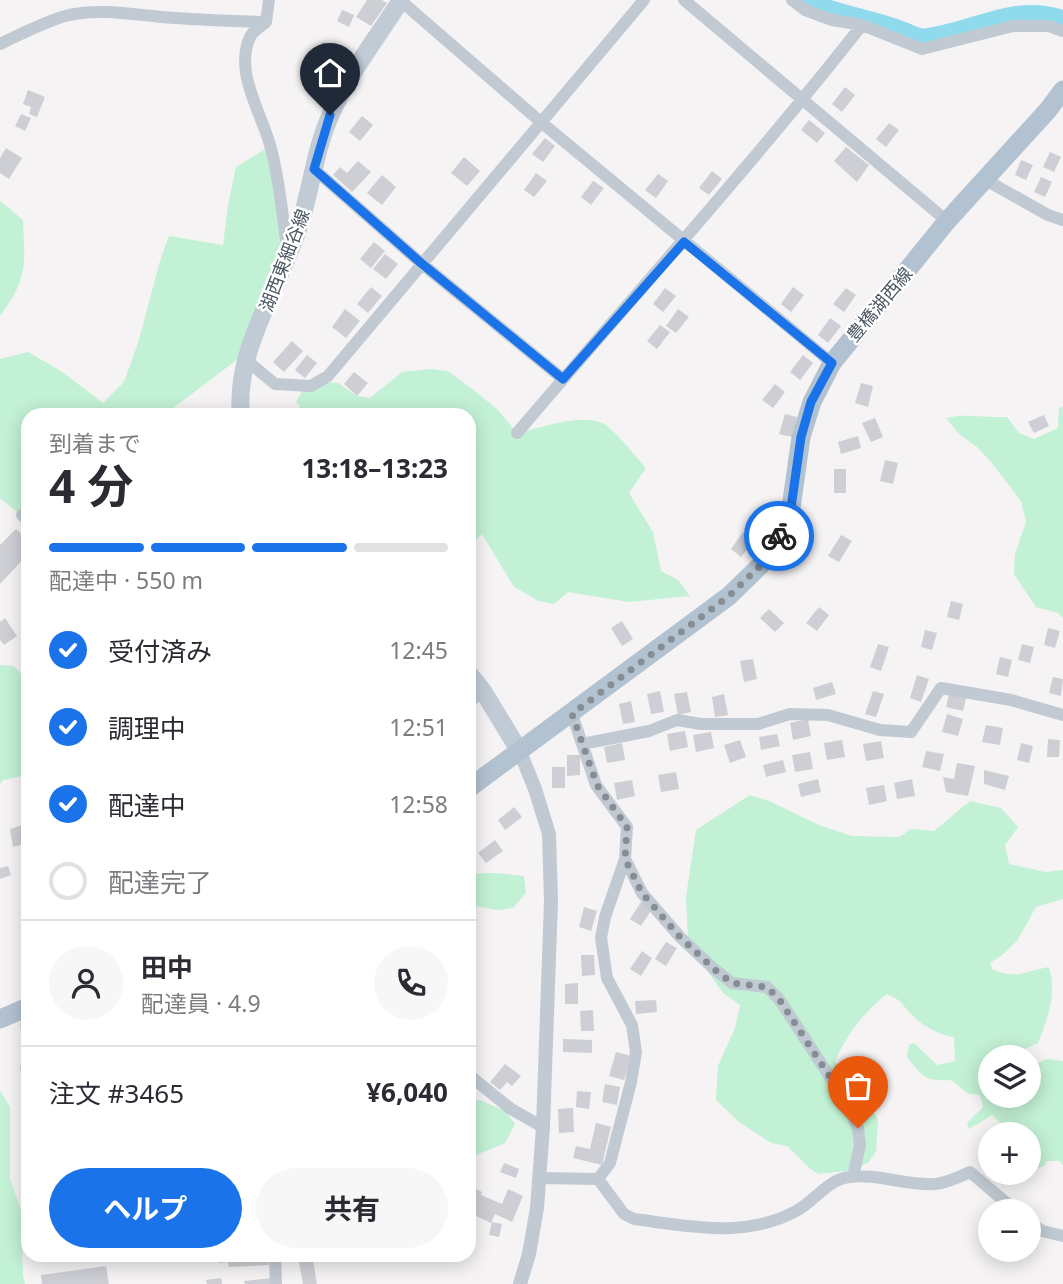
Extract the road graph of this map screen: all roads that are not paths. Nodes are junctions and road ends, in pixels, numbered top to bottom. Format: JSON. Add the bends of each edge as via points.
{"nodes":[{"id":1,"x":269,"y":0,"type":"edge"},
{"id":2,"x":401,"y":0,"type":"edge"},
{"id":3,"x":644,"y":0,"type":"edge"},
{"id":4,"x":684,"y":0,"type":"edge"},
{"id":5,"x":792,"y":0,"type":"edge"},
{"id":6,"x":266,"y":22,"type":"junction"},
{"id":7,"x":862,"y":25,"type":"junction"},
{"id":8,"x":1063,"y":31,"type":"edge"},
{"id":9,"x":0,"y":44,"type":"edge"},
{"id":10,"x":1063,"y":90,"type":"edge"},
{"id":11,"x":803,"y":101,"type":"junction"},
{"id":12,"x":542,"y":123,"type":"junction"},
{"id":13,"x":314,"y":169,"type":"junction"},
{"id":14,"x":984,"y":179,"type":"junction"},
{"id":15,"x":1063,"y":220,"type":"edge"},
{"id":16,"x":947,"y":221,"type":"junction"},
{"id":17,"x":684,"y":242,"type":"junction"},
{"id":18,"x":289,"y":256,"type":"junction"},
{"id":19,"x":421,"y":263,"type":"junction"},
{"id":20,"x":246,"y":360,"type":"junction"},
{"id":21,"x":832,"y":363,"type":"junction"},
{"id":22,"x":563,"y":379,"type":"junction"},
{"id":23,"x":241,"y":408,"type":"edge"},
{"id":24,"x":517,"y":433,"type":"dead end"},
{"id":25,"x":476,"y":696,"type":"edge"},
{"id":26,"x":572,"y":714,"type":"junction"},
{"id":27,"x":1063,"y":715,"type":"edge"},
{"id":28,"x":582,"y":744,"type":"junction"},
{"id":29,"x":520,"y":752,"type":"junction"},
{"id":30,"x":476,"y":783,"type":"edge"},
{"id":31,"x":625,"y":859,"type":"junction"},
{"id":32,"x":21,"y":1010,"type":"edge"},
{"id":33,"x":0,"y":1020,"type":"edge"},
{"id":34,"x":476,"y":1081,"type":"edge"},
{"id":35,"x":543,"y":1127,"type":"junction"},
{"id":36,"x":853,"y":1177,"type":"junction"},
{"id":37,"x":539,"y":1178,"type":"junction"},
{"id":38,"x":598,"y":1179,"type":"junction"},
{"id":39,"x":1002,"y":1199,"type":"edge"},
{"id":40,"x":1041,"y":1230,"type":"edge"},
{"id":41,"x":1063,"y":1236,"type":"edge"},
{"id":42,"x":275,"y":1262,"type":"edge"},
{"id":43,"x":276,"y":1284,"type":"edge"},
{"id":44,"x":520,"y":1284,"type":"edge"}],
"edges":[{"from":1,"to":6,"type":"street"},
{"from":2,"to":12,"type":"street"},
{"from":2,"to":13,"type":"main road","name":"湖西東細谷線","via":[[348,78],[330,115]]},
{"from":3,"to":12,"type":"street"},
{"from":4,"to":11,"type":"street"},
{"from":5,"to":7,"type":"street","via":[[832,20]]},
{"from":6,"to":9,"type":"street","via":[[96,12],[66,16]]},
{"from":6,"to":18,"type":"street","via":[[251,34],[246,69],[270,146]]},
{"from":7,"to":8,"type":"street","via":[[922,49],[1013,26],[1049,26]]},
{"from":7,"to":11,"type":"street"},
{"from":10,"to":14,"type":"main road","name":"豊橋湖西線"},
{"from":11,"to":16,"type":"street"},
{"from":11,"to":17,"type":"street"},
{"from":12,"to":17,"type":"street"},
{"from":12,"to":19,"type":"street"},
{"from":13,"to":18,"type":"main road","name":"湖西東細谷線"},
{"from":13,"to":19,"type":"street"},
{"from":14,"to":15,"type":"street"},
{"from":14,"to":16,"type":"main road","name":"豊橋湖西線"},
{"from":16,"to":21,"type":"main road","name":"豊橋湖西線"},
{"from":17,"to":21,"type":"street"},
{"from":17,"to":22,"type":"street"},
{"from":18,"to":20,"type":"main road","name":"湖西東細谷線"},
{"from":19,"to":20,"type":"street","via":[[328,376],[311,386],[275,384]]},
{"from":19,"to":22,"type":"street"},
{"from":20,"to":23,"type":"main road","name":"湖西東細谷線"},
{"from":21,"to":26,"type":"main road","name":"豊橋湖西線","via":[[811,402],[790,515],[768,558],[729,596]]},
{"from":22,"to":24,"type":"street"},
{"from":25,"to":29,"type":"main road"},
{"from":26,"to":28,"type":"street"},
{"from":26,"to":29,"type":"main road","name":"豊橋湖西線"},
{"from":27,"to":28,"type":"street","via":[[941,688],[911,732],[880,730],[828,715],[790,714],[758,724],[677,720],[649,731]]},
{"from":28,"to":31,"type":"street","via":[[597,785],[627,827]]},
{"from":29,"to":30,"type":"main road","name":"豊橋湖西線"},
{"from":29,"to":35,"type":"street","via":[[548,834],[551,901]]},
{"from":31,"to":36,"type":"street","via":[[642,893],[714,969],[732,983],[767,987],[779,999],[845,1100],[858,1128],[860,1145]]},
{"from":31,"to":38,"type":"street","via":[[601,938],[607,978],[632,1024],[636,1052],[610,1163]]},
{"from":32,"to":33,"type":"main road"},
{"from":34,"to":35,"type":"street"},
{"from":35,"to":37,"type":"street"},
{"from":36,"to":38,"type":"street","via":[[835,1180],[796,1211],[752,1227],[731,1229],[634,1219],[624,1214]]},
{"from":36,"to":39,"type":"street","via":[[934,1184],[970,1172]]},
{"from":37,"to":38,"type":"street"},
{"from":37,"to":44,"type":"street"},
{"from":40,"to":41,"type":"street"},
{"from":42,"to":43,"type":"street"}]}
